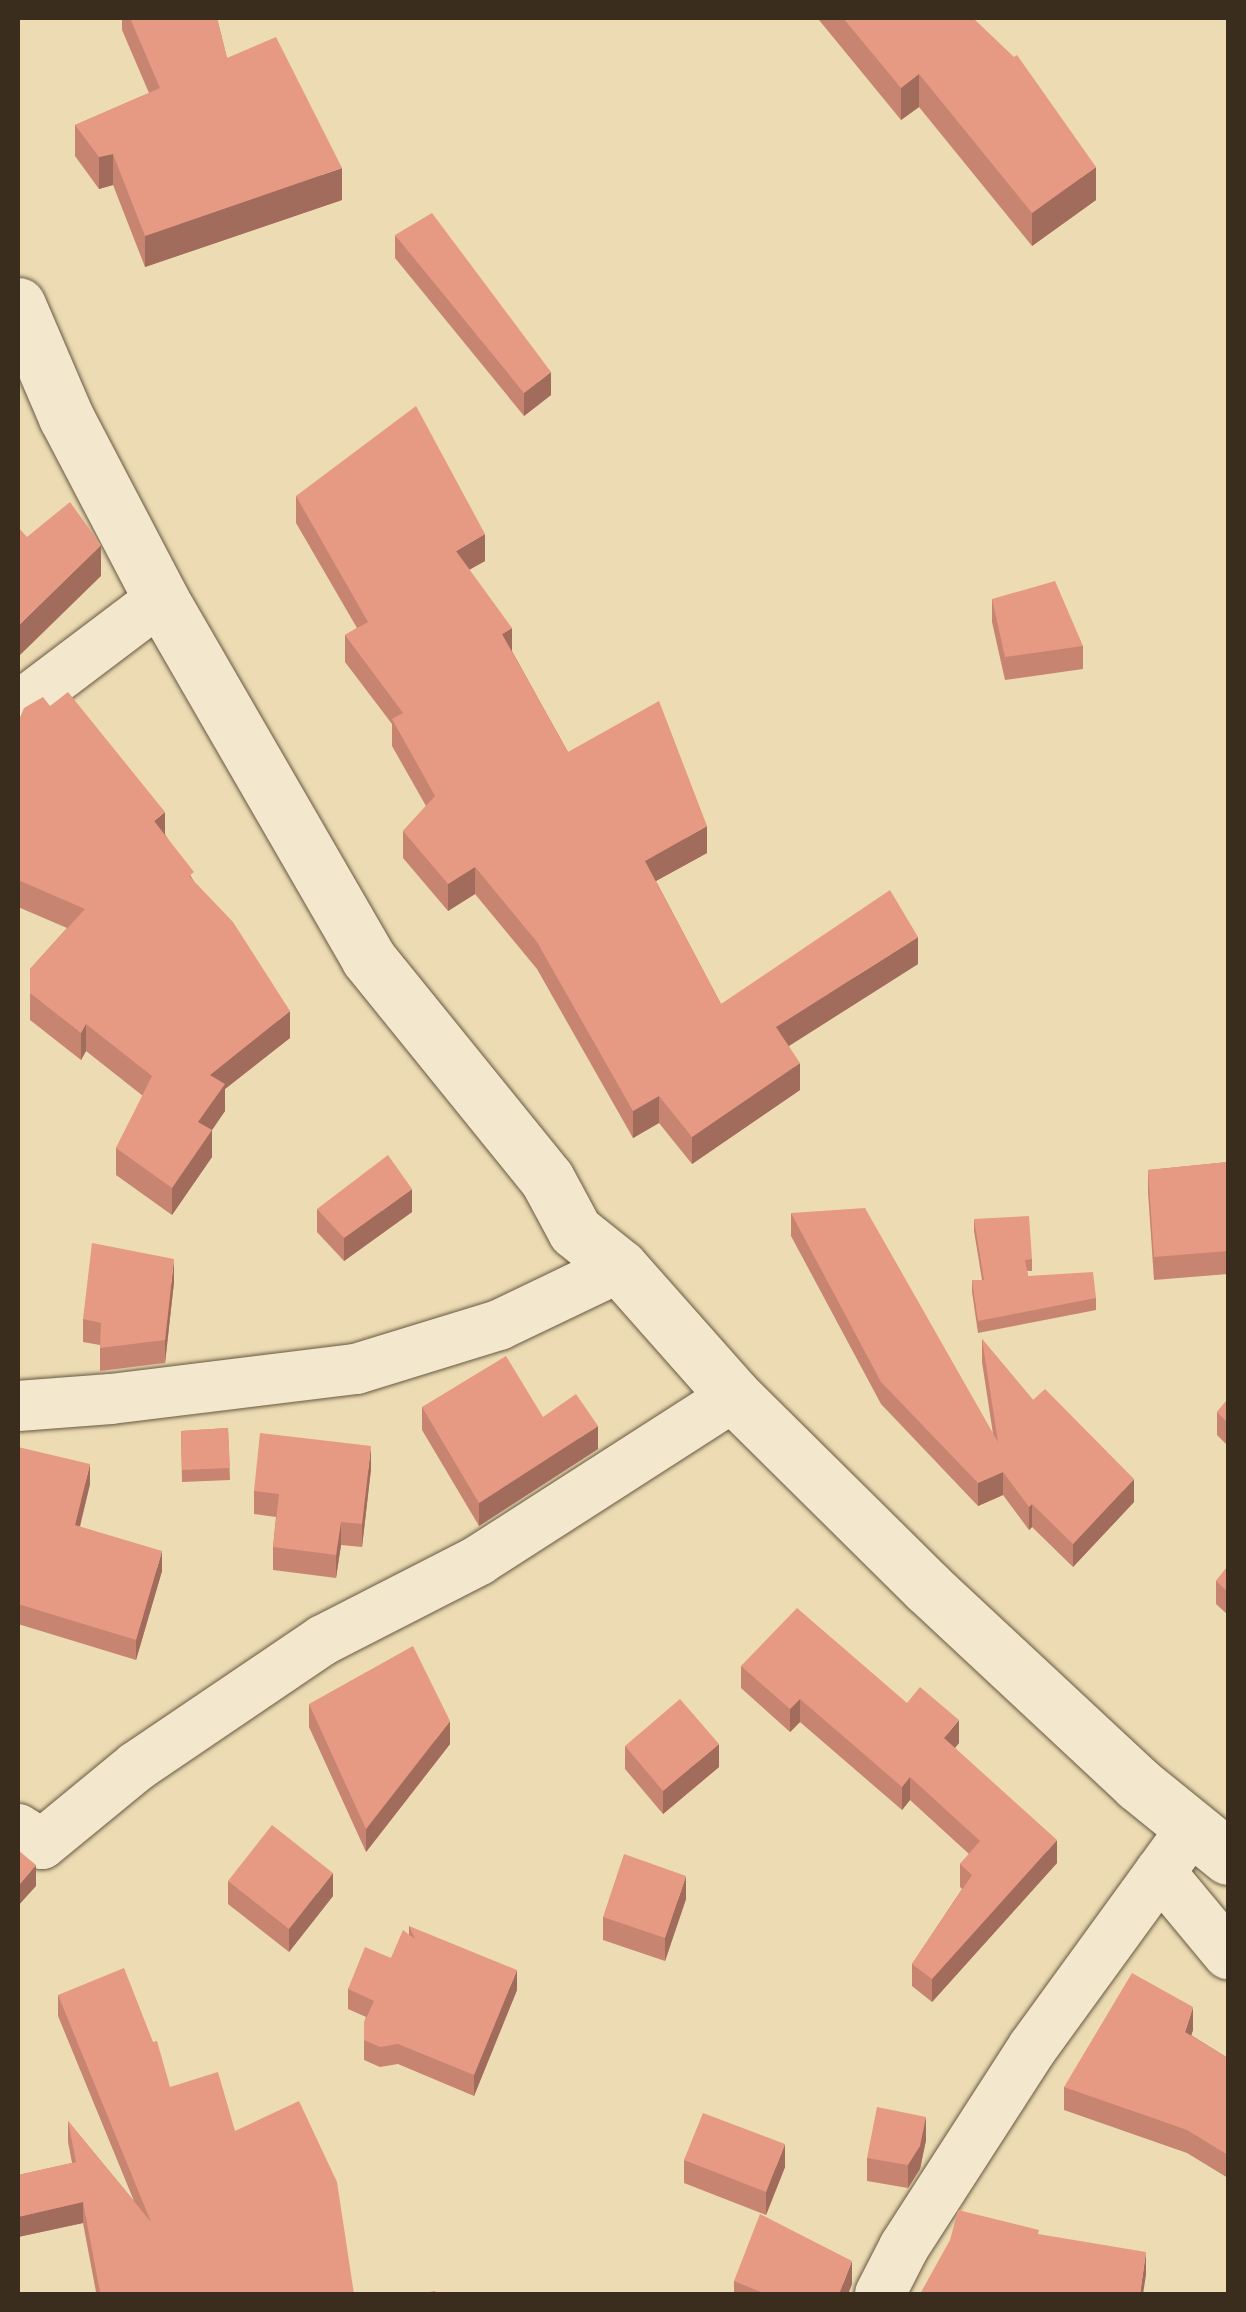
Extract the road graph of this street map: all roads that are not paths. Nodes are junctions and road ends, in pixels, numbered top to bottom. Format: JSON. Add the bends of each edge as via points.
{"nodes":[{"id":1,"x":18,"y":305,"type":"edge"},
{"id":2,"x":161,"y":600,"type":"junction"},
{"id":3,"x":18,"y":707,"type":"edge"},
{"id":4,"x":620,"y":1267,"type":"junction"},
{"id":5,"x":734,"y":1396,"type":"junction"},
{"id":6,"x":18,"y":1406,"type":"edge"},
{"id":7,"x":18,"y":1829,"type":"edge"},
{"id":8,"x":1210,"y":1842,"type":"edge"},
{"id":9,"x":1160,"y":1872,"type":"junction"},
{"id":10,"x":1228,"y":1954,"type":"edge"},
{"id":11,"x":880,"y":2294,"type":"edge"}],
"edges":[{"from":1,"to":2,"type":"street","via":[[66,417]]},
{"from":2,"to":3,"type":"street"},
{"from":2,"to":4,"type":"street","via":[[368,958],[547,1179],[575,1231]]},
{"from":4,"to":5,"type":"street"},
{"from":4,"to":6,"type":"street","via":[[499,1325],[356,1369]]},
{"from":5,"to":7,"type":"street","via":[[479,1560],[324,1640],[137,1766],[42,1844]]},
{"from":5,"to":8,"type":"street","via":[[927,1587],[1138,1784]]},
{"from":8,"to":9,"type":"street"},
{"from":9,"to":10,"type":"street"},
{"from":9,"to":11,"type":"street","via":[[1033,2047]]}]}
